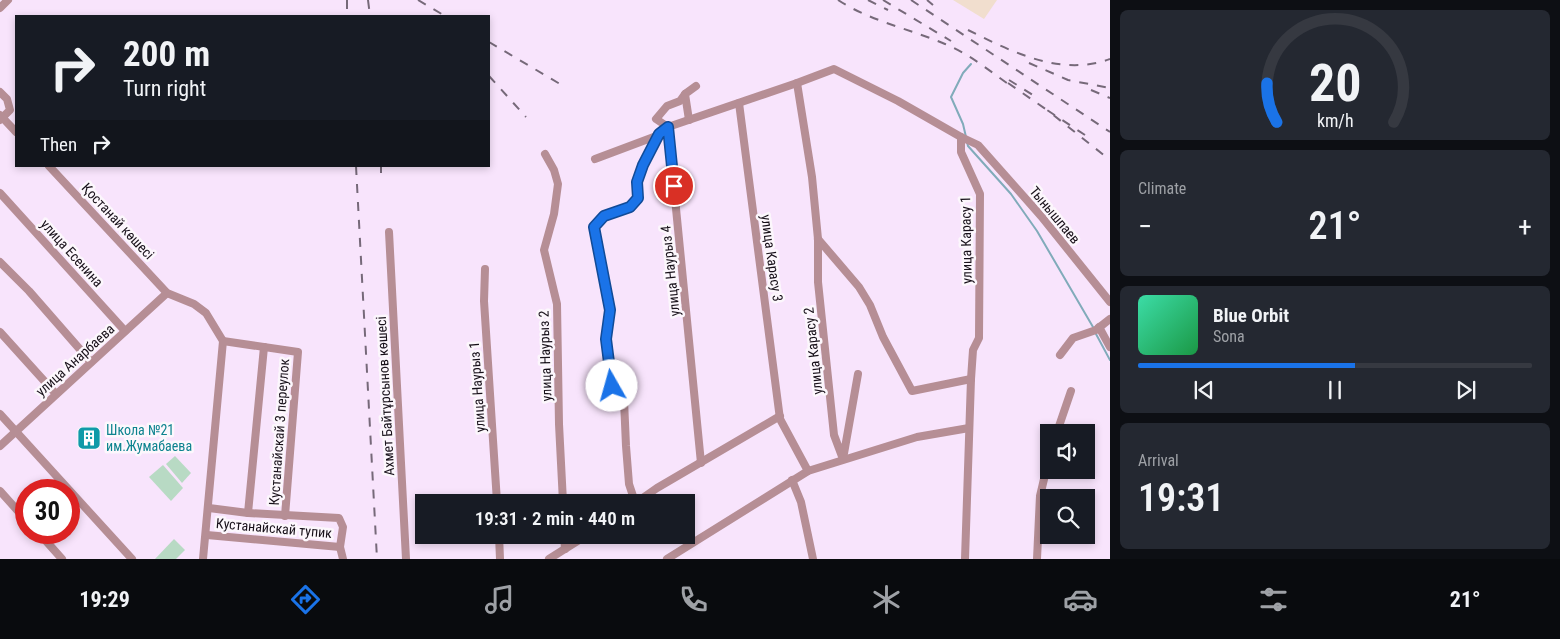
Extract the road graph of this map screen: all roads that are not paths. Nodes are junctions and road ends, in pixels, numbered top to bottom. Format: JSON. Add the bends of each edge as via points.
{"nodes":[{"id":1,"x":8,"y":0,"type":"edge"},
{"id":2,"x":0,"y":8,"type":"edge"},
{"id":3,"x":797,"y":83,"type":"junction"},
{"id":4,"x":696,"y":86,"type":"dead end"},
{"id":5,"x":0,"y":92,"type":"edge"},
{"id":6,"x":686,"y":94,"type":"junction"},
{"id":7,"x":739,"y":103,"type":"junction"},
{"id":8,"x":1,"y":118,"type":"edge"},
{"id":9,"x":689,"y":120,"type":"junction"},
{"id":10,"x":668,"y":127,"type":"junction"},
{"id":11,"x":15,"y":131,"type":"edge"},
{"id":12,"x":659,"y":134,"type":"junction"},
{"id":13,"x":962,"y":137,"type":"junction"},
{"id":14,"x":545,"y":154,"type":"dead end"},
{"id":15,"x":595,"y":159,"type":"dead end"},
{"id":16,"x":50,"y":167,"type":"edge"},
{"id":17,"x":0,"y":193,"type":"edge"},
{"id":18,"x":388,"y":232,"type":"dead end"},
{"id":19,"x":818,"y":239,"type":"junction"},
{"id":20,"x":0,"y":262,"type":"edge"},
{"id":21,"x":485,"y":269,"type":"dead end"},
{"id":22,"x":167,"y":293,"type":"junction"},
{"id":23,"x":1110,"y":302,"type":"edge"},
{"id":24,"x":1110,"y":319,"type":"edge"},
{"id":25,"x":1095,"y":330,"type":"junction"},
{"id":26,"x":125,"y":331,"type":"junction"},
{"id":27,"x":0,"y":332,"type":"edge"},
{"id":28,"x":223,"y":341,"type":"junction"},
{"id":29,"x":264,"y":347,"type":"junction"},
{"id":30,"x":1110,"y":347,"type":"edge"},
{"id":31,"x":1060,"y":355,"type":"dead end"},
{"id":32,"x":91,"y":362,"type":"junction"},
{"id":33,"x":858,"y":374,"type":"dead end"},
{"id":34,"x":971,"y":379,"type":"junction"},
{"id":35,"x":1071,"y":390,"type":"dead end"},
{"id":36,"x":56,"y":394,"type":"junction"},
{"id":37,"x":0,"y":414,"type":"edge"},
{"id":38,"x":780,"y":416,"type":"junction"},
{"id":39,"x":1059,"y":424,"type":"edge"},
{"id":40,"x":969,"y":428,"type":"junction"},
{"id":41,"x":16,"y":431,"type":"junction"},
{"id":42,"x":0,"y":446,"type":"edge"},
{"id":43,"x":843,"y":459,"type":"junction"},
{"id":44,"x":701,"y":463,"type":"junction"},
{"id":45,"x":808,"y":471,"type":"junction"},
{"id":46,"x":1044,"y":479,"type":"edge"},
{"id":47,"x":792,"y":480,"type":"junction"},
{"id":48,"x":0,"y":491,"type":"edge"},
{"id":49,"x":496,"y":494,"type":"edge"},
{"id":50,"x":563,"y":494,"type":"edge"},
{"id":51,"x":633,"y":494,"type":"edge"},
{"id":52,"x":648,"y":494,"type":"edge"},
{"id":53,"x":15,"y":508,"type":"edge"},
{"id":54,"x":209,"y":508,"type":"junction"},
{"id":55,"x":248,"y":513,"type":"junction"},
{"id":56,"x":285,"y":516,"type":"junction"},
{"id":57,"x":207,"y":535,"type":"junction"},
{"id":58,"x":49,"y":544,"type":"edge"},
{"id":59,"x":499,"y":544,"type":"edge"},
{"id":60,"x":565,"y":544,"type":"edge"},
{"id":61,"x":573,"y":544,"type":"edge"},
{"id":62,"x":340,"y":547,"type":"junction"},
{"id":63,"x":565,"y":549,"type":"junction"},
{"id":64,"x":62,"y":559,"type":"edge"},
{"id":65,"x":132,"y":559,"type":"edge"},
{"id":66,"x":203,"y":559,"type":"edge"},
{"id":67,"x":343,"y":559,"type":"edge"},
{"id":68,"x":406,"y":559,"type":"edge"},
{"id":69,"x":500,"y":559,"type":"edge"},
{"id":70,"x":549,"y":559,"type":"edge"},
{"id":71,"x":667,"y":559,"type":"edge"},
{"id":72,"x":814,"y":559,"type":"edge"},
{"id":73,"x":965,"y":559,"type":"edge"},
{"id":74,"x":1037,"y":559,"type":"edge"}],
"edges":[{"from":1,"to":2,"type":"street"},
{"from":3,"to":7,"type":"street"},
{"from":3,"to":13,"type":"street","via":[[834,69]]},
{"from":3,"to":19,"type":"street","name":"улица Карасу 2"},
{"from":4,"to":6,"type":"street"},
{"from":5,"to":8,"type":"street","via":[[7,99],[10,110]]},
{"from":6,"to":9,"type":"street"},
{"from":6,"to":10,"type":"street","via":[[680,101],[667,106],[656,120]]},
{"from":7,"to":9,"type":"street"},
{"from":7,"to":38,"type":"street","name":"улица Карасу 3"},
{"from":8,"to":11,"type":"street"},
{"from":9,"to":10,"type":"street"},
{"from":10,"to":12,"type":"street"},
{"from":10,"to":44,"type":"street","name":"улица Наурыз 4"},
{"from":12,"to":15,"type":"street"},
{"from":12,"to":51,"type":"street","via":[[637,182],[638,198],[630,207],[604,216],[594,227],[610,310],[606,339],[612,386],[624,400],[629,484]]},
{"from":13,"to":23,"type":"street","name":"Тынышпаев","via":[[978,145],[1041,216]]},
{"from":13,"to":34,"type":"street","name":"улица Карасу 1","via":[[961,152],[980,194],[979,338],[973,350]]},
{"from":14,"to":50,"type":"street","name":"улица Наурыз 2","via":[[558,184],[544,250],[557,304]]},
{"from":16,"to":22,"type":"street","name":"Қостанай көшесі"},
{"from":17,"to":26,"type":"street","name":"улица Есенина"},
{"from":18,"to":68,"type":"street","name":"Ахмет Байтұрсынов көшесі"},
{"from":19,"to":34,"type":"street","via":[[870,306],[912,391]]},
{"from":19,"to":43,"type":"street","name":"улица Карасу 2","via":[[818,282],[834,435]]},
{"from":20,"to":32,"type":"street"},
{"from":21,"to":49,"type":"street","name":"улица Наурыз 1","via":[[484,301]]},
{"from":22,"to":26,"type":"street","name":"улица Анарбаева"},
{"from":22,"to":28,"type":"street","via":[[194,304],[206,313]]},
{"from":24,"to":25,"type":"street"},
{"from":25,"to":30,"type":"street"},
{"from":25,"to":31,"type":"street","via":[[1073,338]]},
{"from":26,"to":32,"type":"street","name":"улица Анарбаева"},
{"from":27,"to":36,"type":"street"},
{"from":28,"to":29,"type":"street","name":"Кустанайскай 3 переулок"},
{"from":28,"to":54,"type":"street"},
{"from":29,"to":55,"type":"street","name":"Кустанайскай 3 переулок"},
{"from":29,"to":56,"type":"street","name":"Кустанайскай 3 переулок","via":[[298,352]]},
{"from":32,"to":36,"type":"street","name":"улица Анарбаева"},
{"from":33,"to":43,"type":"street"},
{"from":34,"to":40,"type":"street","name":"улица Карасу 1"},
{"from":35,"to":39,"type":"street"},
{"from":36,"to":41,"type":"street","name":"улица Анарбаева"},
{"from":37,"to":41,"type":"street"},
{"from":38,"to":44,"type":"street"},
{"from":38,"to":45,"type":"street","name":"улица Карасу 3"},
{"from":40,"to":43,"type":"street","via":[[917,437]]},
{"from":40,"to":73,"type":"street","name":"улица Карасу 1"},
{"from":41,"to":42,"type":"street","name":"улица Анарбаева"},
{"from":41,"to":65,"type":"street"},
{"from":43,"to":45,"type":"street"},
{"from":44,"to":52,"type":"street"},
{"from":45,"to":47,"type":"street"},
{"from":46,"to":74,"type":"street","via":[[1040,496]]},
{"from":47,"to":71,"type":"street"},
{"from":47,"to":72,"type":"street","via":[[801,502]]},
{"from":48,"to":53,"type":"street"},
{"from":54,"to":55,"type":"street","name":"Кустанайскай тупик"},
{"from":54,"to":57,"type":"street"},
{"from":55,"to":56,"type":"street","name":"Кустанайскай тупик"},
{"from":56,"to":62,"type":"street","name":"Кустанайскай тупик","via":[[339,518],[342,527]]},
{"from":57,"to":62,"type":"street","name":"Кустанайскай тупик"},
{"from":57,"to":66,"type":"street"},
{"from":58,"to":64,"type":"street"},
{"from":59,"to":69,"type":"street"},
{"from":60,"to":63,"type":"street"},
{"from":61,"to":63,"type":"street"},
{"from":62,"to":67,"type":"street","name":"Кустанайскай тупик"},
{"from":63,"to":70,"type":"street"}]}
